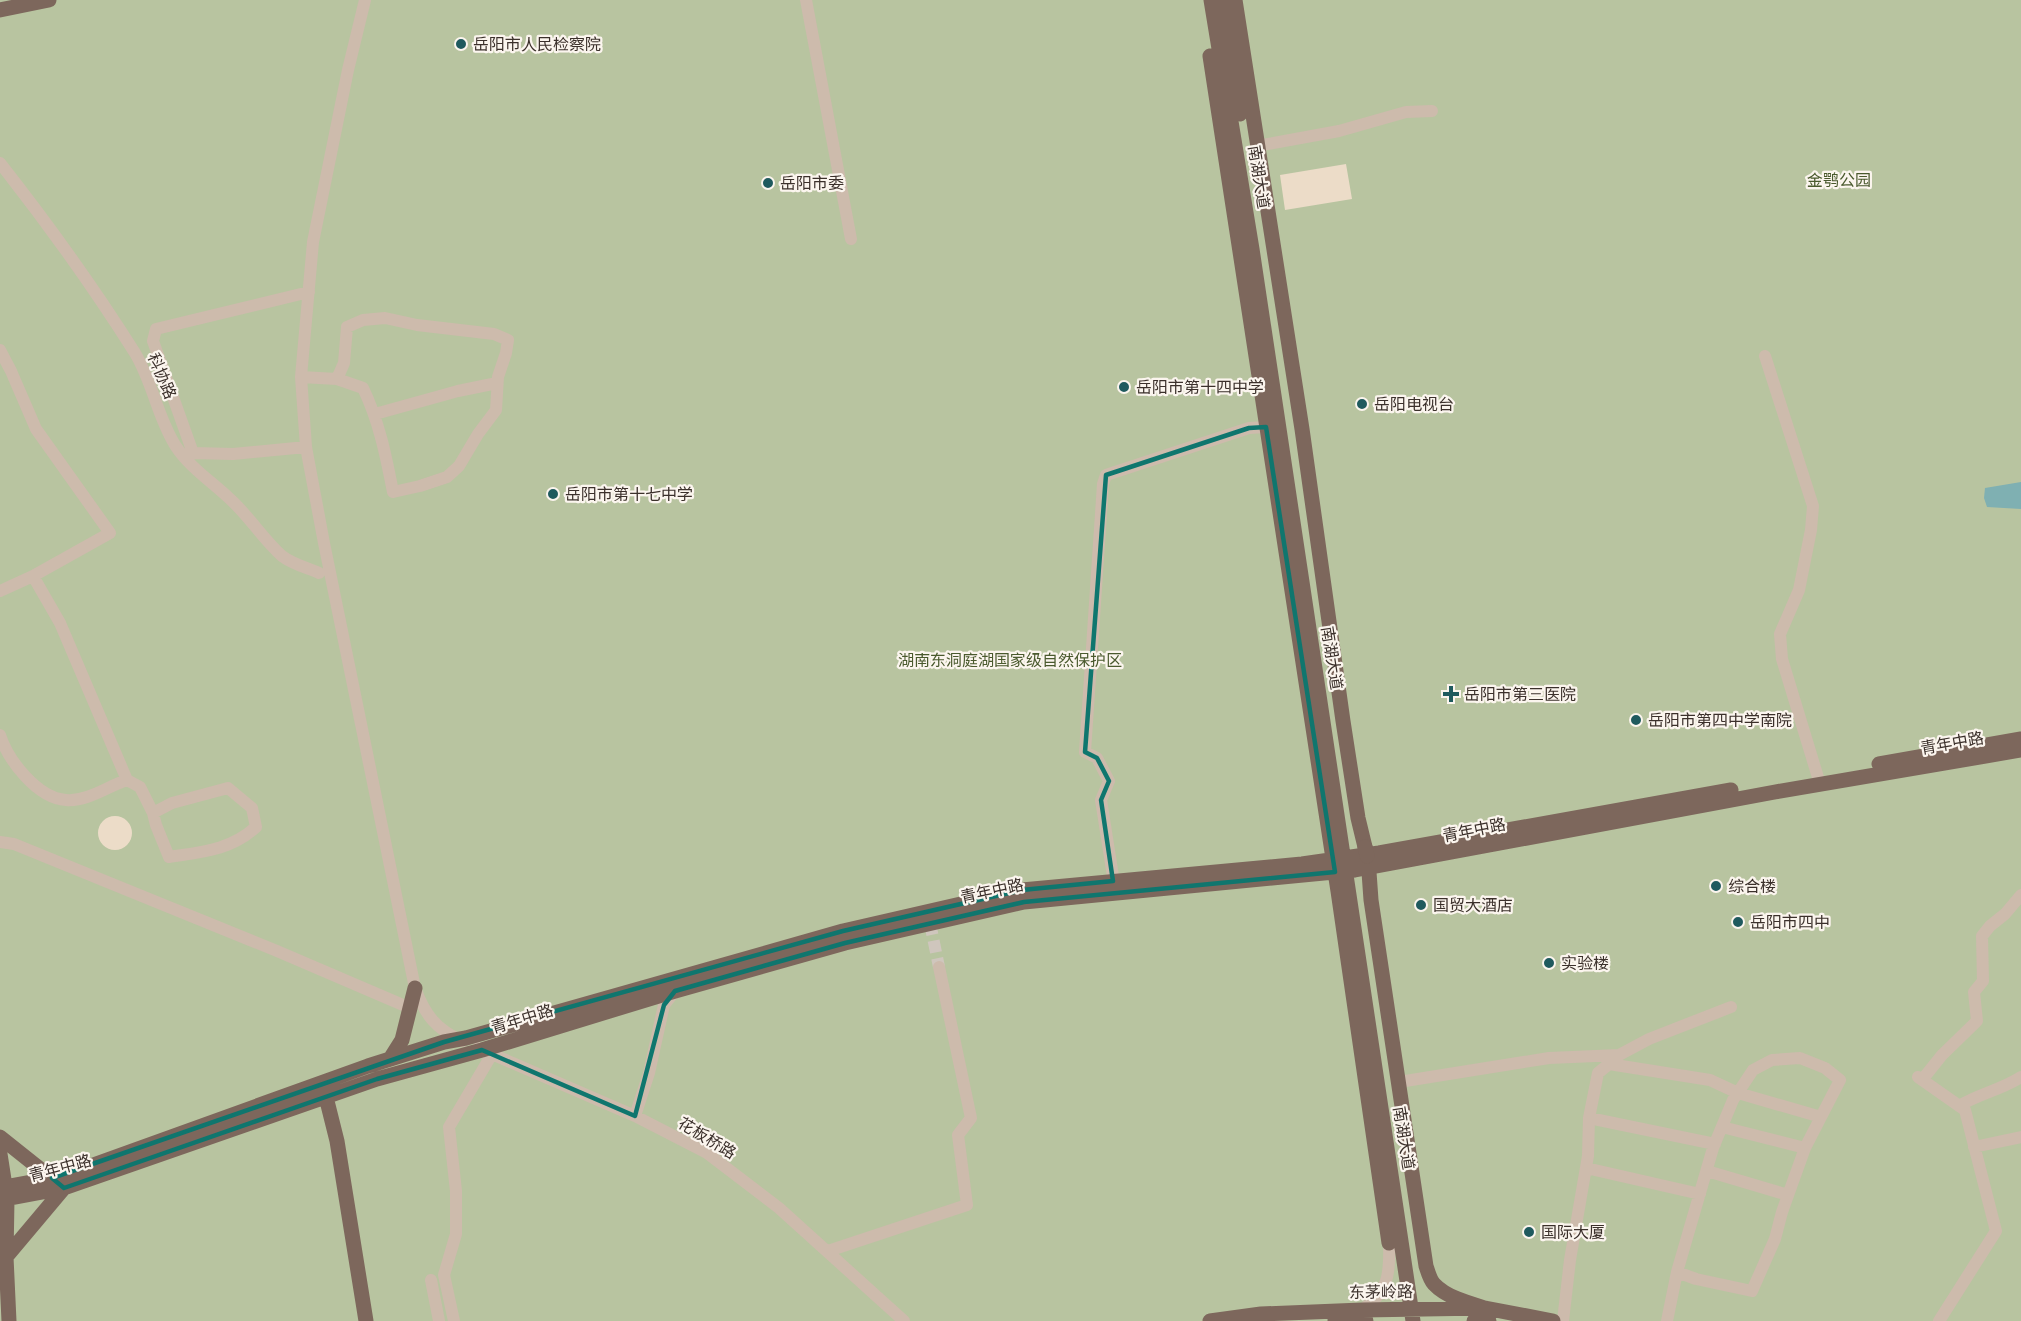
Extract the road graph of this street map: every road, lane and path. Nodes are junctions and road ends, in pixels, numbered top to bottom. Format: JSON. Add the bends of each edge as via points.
{"nodes":[{"id":1,"x":49,"y":0,"type":"edge"},
{"id":2,"x":365,"y":0,"type":"edge"},
{"id":3,"x":806,"y":0,"type":"edge"},
{"id":4,"x":1201,"y":0,"type":"edge"},
{"id":5,"x":1211,"y":0,"type":"edge"},
{"id":6,"x":1223,"y":0,"type":"edge"},
{"id":7,"x":1235,"y":0,"type":"edge"},
{"id":8,"x":0,"y":10,"type":"edge"},
{"id":9,"x":1432,"y":111,"type":"dead end"},
{"id":10,"x":1257,"y":146,"type":"junction"},
{"id":11,"x":0,"y":164,"type":"edge"},
{"id":12,"x":851,"y":238,"type":"dead end"},
{"id":13,"x":309,"y":292,"type":"junction"},
{"id":14,"x":0,"y":350,"type":"edge"},
{"id":15,"x":1765,"y":356,"type":"dead end"},
{"id":16,"x":301,"y":377,"type":"junction"},
{"id":17,"x":337,"y":379,"type":"junction"},
{"id":18,"x":497,"y":383,"type":"junction"},
{"id":19,"x":375,"y":414,"type":"junction"},
{"id":20,"x":1266,"y":427,"type":"junction"},
{"id":21,"x":306,"y":447,"type":"junction"},
{"id":22,"x":320,"y":573,"type":"dead end"},
{"id":23,"x":33,"y":576,"type":"junction"},
{"id":24,"x":0,"y":591,"type":"edge"},
{"id":25,"x":0,"y":735,"type":"edge"},
{"id":26,"x":2021,"y":739,"type":"edge"},
{"id":27,"x":2021,"y":750,"type":"edge"},
{"id":28,"x":1818,"y":779,"type":"junction"},
{"id":29,"x":127,"y":780,"type":"junction"},
{"id":30,"x":153,"y":813,"type":"junction"},
{"id":31,"x":0,"y":842,"type":"edge"},
{"id":32,"x":1352,"y":862,"type":"junction"},
{"id":33,"x":1114,"y":887,"type":"junction"},
{"id":34,"x":2021,"y":895,"type":"edge"},
{"id":35,"x":939,"y":967,"type":"tunnel mouth"},
{"id":36,"x":415,"y":988,"type":"junction"},
{"id":37,"x":675,"y":991,"type":"junction"},
{"id":38,"x":1731,"y":1007,"type":"dead end"},
{"id":39,"x":410,"y":1008,"type":"junction"},
{"id":40,"x":458,"y":1039,"type":"junction"},
{"id":41,"x":487,"y":1052,"type":"junction"},
{"id":42,"x":390,"y":1059,"type":"junction"},
{"id":43,"x":2021,"y":1077,"type":"edge"},
{"id":44,"x":1399,"y":1082,"type":"junction"},
{"id":45,"x":1738,"y":1093,"type":"junction"},
{"id":46,"x":326,"y":1097,"type":"junction"},
{"id":47,"x":1959,"y":1106,"type":"junction"},
{"id":48,"x":635,"y":1116,"type":"junction"},
{"id":49,"x":1821,"y":1117,"type":"junction"},
{"id":50,"x":1590,"y":1118,"type":"junction"},
{"id":51,"x":1722,"y":1127,"type":"junction"},
{"id":52,"x":0,"y":1137,"type":"edge"},
{"id":53,"x":2021,"y":1137,"type":"edge"},
{"id":54,"x":1715,"y":1144,"type":"junction"},
{"id":55,"x":1974,"y":1147,"type":"junction"},
{"id":56,"x":1805,"y":1148,"type":"junction"},
{"id":57,"x":0,"y":1154,"type":"edge"},
{"id":58,"x":1586,"y":1167,"type":"junction"},
{"id":59,"x":1707,"y":1171,"type":"junction"},
{"id":60,"x":52,"y":1178,"type":"junction"},
{"id":61,"x":64,"y":1188,"type":"junction"},
{"id":62,"x":3,"y":1194,"type":"edge"},
{"id":63,"x":1700,"y":1194,"type":"junction"},
{"id":64,"x":1788,"y":1195,"type":"junction"},
{"id":65,"x":1389,"y":1243,"type":"joint"},
{"id":66,"x":828,"y":1251,"type":"junction"},
{"id":67,"x":6,"y":1257,"type":"junction"},
{"id":68,"x":1677,"y":1272,"type":"junction"},
{"id":69,"x":431,"y":1280,"type":"dead end"},
{"id":70,"x":0,"y":1298,"type":"edge"},
{"id":71,"x":1417,"y":1315,"type":"edge"},
{"id":72,"x":1364,"y":1316,"type":"edge"},
{"id":73,"x":1487,"y":1318,"type":"edge"},
{"id":74,"x":1,"y":1321,"type":"edge"},
{"id":75,"x":9,"y":1321,"type":"edge"},
{"id":76,"x":366,"y":1321,"type":"edge"},
{"id":77,"x":439,"y":1321,"type":"edge"},
{"id":78,"x":454,"y":1321,"type":"edge"},
{"id":79,"x":904,"y":1321,"type":"edge"},
{"id":80,"x":1210,"y":1321,"type":"edge"},
{"id":81,"x":1251,"y":1321,"type":"edge"},
{"id":82,"x":1348,"y":1321,"type":"edge"},
{"id":83,"x":1474,"y":1321,"type":"edge"},
{"id":84,"x":1553,"y":1321,"type":"edge"},
{"id":85,"x":1563,"y":1321,"type":"edge"},
{"id":86,"x":1667,"y":1321,"type":"edge"},
{"id":87,"x":1939,"y":1321,"type":"edge"}],
"edges":[{"from":1,"to":8,"type":"main road"},
{"from":2,"to":13,"type":"street","name":"花板桥路","via":[[313,242]]},
{"from":3,"to":12,"type":"street"},
{"from":4,"to":20,"type":"main road"},
{"from":5,"to":32,"type":"main road","name":"南湖大道"},
{"from":6,"to":32,"type":"main road","name":"南湖大道"},
{"from":7,"to":10,"type":"main road"},
{"from":9,"to":10,"type":"street","via":[[1406,112],[1340,131]]},
{"from":10,"to":32,"type":"main road","via":[[1358,818]]},
{"from":11,"to":22,"type":"street","name":"科协路","via":[[135,355],[176,447],[232,500],[284,558]]},
{"from":13,"to":16,"type":"street","name":"花板桥路"},
{"from":13,"to":21,"type":"street","via":[[156,329],[153,341],[194,453],[233,454]]},
{"from":14,"to":23,"type":"street","via":[[36,429],[110,533]]},
{"from":15,"to":28,"type":"street","via":[[1813,506],[1799,590],[1780,634],[1782,659]]},
{"from":16,"to":17,"type":"street"},
{"from":16,"to":21,"type":"street","name":"花板桥路"},
{"from":17,"to":18,"type":"street","via":[[344,363],[347,327],[363,320],[385,318],[494,334],[508,340]]},
{"from":17,"to":19,"type":"street","via":[[363,388]]},
{"from":18,"to":19,"type":"street"},
{"from":18,"to":19,"type":"street","via":[[496,410],[459,466],[447,477],[420,486],[393,492]]},
{"from":20,"to":32,"type":"main road"},
{"from":20,"to":33,"type":"street","via":[[1249,428],[1106,475],[1103,484],[1085,752],[1097,758],[1109,781],[1101,800]]},
{"from":21,"to":36,"type":"street","name":"花板桥路"},
{"from":23,"to":24,"type":"street"},
{"from":23,"to":29,"type":"street","via":[[60,623]]},
{"from":25,"to":29,"type":"street","via":[[22,774],[48,794],[66,801],[94,795]]},
{"from":26,"to":28,"type":"main road","name":"青年中路"},
{"from":27,"to":28,"type":"main road","name":"青年中路"},
{"from":28,"to":32,"type":"main road","name":"青年中路"},
{"from":29,"to":30,"type":"street","via":[[140,787]]},
{"from":30,"to":30,"type":"street","via":[[169,857],[211,851],[243,839],[256,827],[252,808],[228,788],[172,803]]},
{"from":31,"to":39,"type":"street","via":[[14,844]]},
{"from":32,"to":33,"type":"main road","name":"青年中路"},
{"from":32,"to":44,"type":"main road","via":[[1371,900]]},
{"from":32,"to":65,"type":"main road"},
{"from":32,"to":71,"type":"main road","name":"南湖大道"},
{"from":33,"to":37,"type":"main road","name":"青年中路","via":[[1024,902],[845,943]]},
{"from":33,"to":40,"type":"main road","name":"青年中路","via":[[1022,890],[843,931]]},
{"from":34,"to":47,"type":"street","via":[[1982,936],[1983,981],[1974,992],[1977,1022],[1920,1078]]},
{"from":35,"to":66,"type":"street","via":[[971,1118],[958,1135],[967,1205]]},
{"from":36,"to":39,"type":"main road"},
{"from":36,"to":40,"type":"street","name":"花板桥路","via":[[421,1004],[441,1030]]},
{"from":37,"to":41,"type":"main road","name":"青年中路"},
{"from":37,"to":48,"type":"street","via":[[664,1005]]},
{"from":38,"to":44,"type":"street","via":[[1619,1055],[1550,1058]]},
{"from":39,"to":42,"type":"main road","via":[[402,1040]]},
{"from":40,"to":41,"type":"street","name":"花板桥路"},
{"from":40,"to":42,"type":"main road","name":"青年中路"},
{"from":41,"to":46,"type":"main road","name":"青年中路","via":[[377,1079]]},
{"from":41,"to":48,"type":"street","name":"花板桥路"},
{"from":41,"to":78,"type":"street","via":[[448,1127],[456,1191],[456,1234],[444,1275]]},
{"from":42,"to":60,"type":"main road","name":"青年中路"},
{"from":43,"to":47,"type":"street"},
{"from":44,"to":73,"type":"main road","via":[[1426,1266],[1432,1283]]},
{"from":45,"to":49,"type":"street"},
{"from":45,"to":49,"type":"street","via":[[1753,1070],[1772,1060],[1800,1058],[1825,1068],[1840,1080]]},
{"from":45,"to":50,"type":"street","via":[[1710,1080],[1609,1064],[1598,1073]]},
{"from":45,"to":51,"type":"street"},
{"from":46,"to":61,"type":"main road","name":"青年中路"},
{"from":46,"to":76,"type":"main road","via":[[337,1141]]},
{"from":47,"to":55,"type":"street","via":[[1965,1110]]},
{"from":48,"to":66,"type":"street","name":"花板桥路","via":[[707,1154]]},
{"from":49,"to":56,"type":"street"},
{"from":50,"to":54,"type":"street"},
{"from":50,"to":58,"type":"street"},
{"from":51,"to":54,"type":"street"},
{"from":51,"to":56,"type":"street"},
{"from":52,"to":60,"type":"main road"},
{"from":53,"to":55,"type":"street"},
{"from":54,"to":59,"type":"street"},
{"from":55,"to":87,"type":"street","via":[[1996,1231]]},
{"from":56,"to":64,"type":"street"},
{"from":57,"to":62,"type":"main road"},
{"from":58,"to":63,"type":"street"},
{"from":58,"to":85,"type":"street"},
{"from":59,"to":63,"type":"street"},
{"from":59,"to":64,"type":"street"},
{"from":60,"to":61,"type":"main road"},
{"from":60,"to":62,"type":"main road","name":"青年中路"},
{"from":61,"to":62,"type":"main road","name":"青年中路"},
{"from":61,"to":67,"type":"main road"},
{"from":62,"to":67,"type":"main road"},
{"from":63,"to":68,"type":"street"},
{"from":64,"to":68,"type":"street","via":[[1775,1239],[1752,1291],[1696,1280]]},
{"from":65,"to":72,"type":"street","via":[[1390,1267],[1383,1290]]},
{"from":66,"to":79,"type":"street","name":"花板桥路"},
{"from":67,"to":75,"type":"main road"},
{"from":68,"to":86,"type":"street"},
{"from":69,"to":77,"type":"street"},
{"from":70,"to":74,"type":"main road"},
{"from":71,"to":72,"type":"main road","name":"东茅岭路"},
{"from":71,"to":73,"type":"main road","name":"东茅岭路"},
{"from":72,"to":80,"type":"main road","name":"东茅岭路","via":[[1261,1314]]},
{"from":72,"to":82,"type":"main road","name":"东茅岭路"},
{"from":73,"to":83,"type":"main road","name":"东茅岭路"},
{"from":73,"to":84,"type":"main road","name":"东茅岭路"},
{"from":81,"to":82,"type":"main road","name":"东茅岭路"}]}
